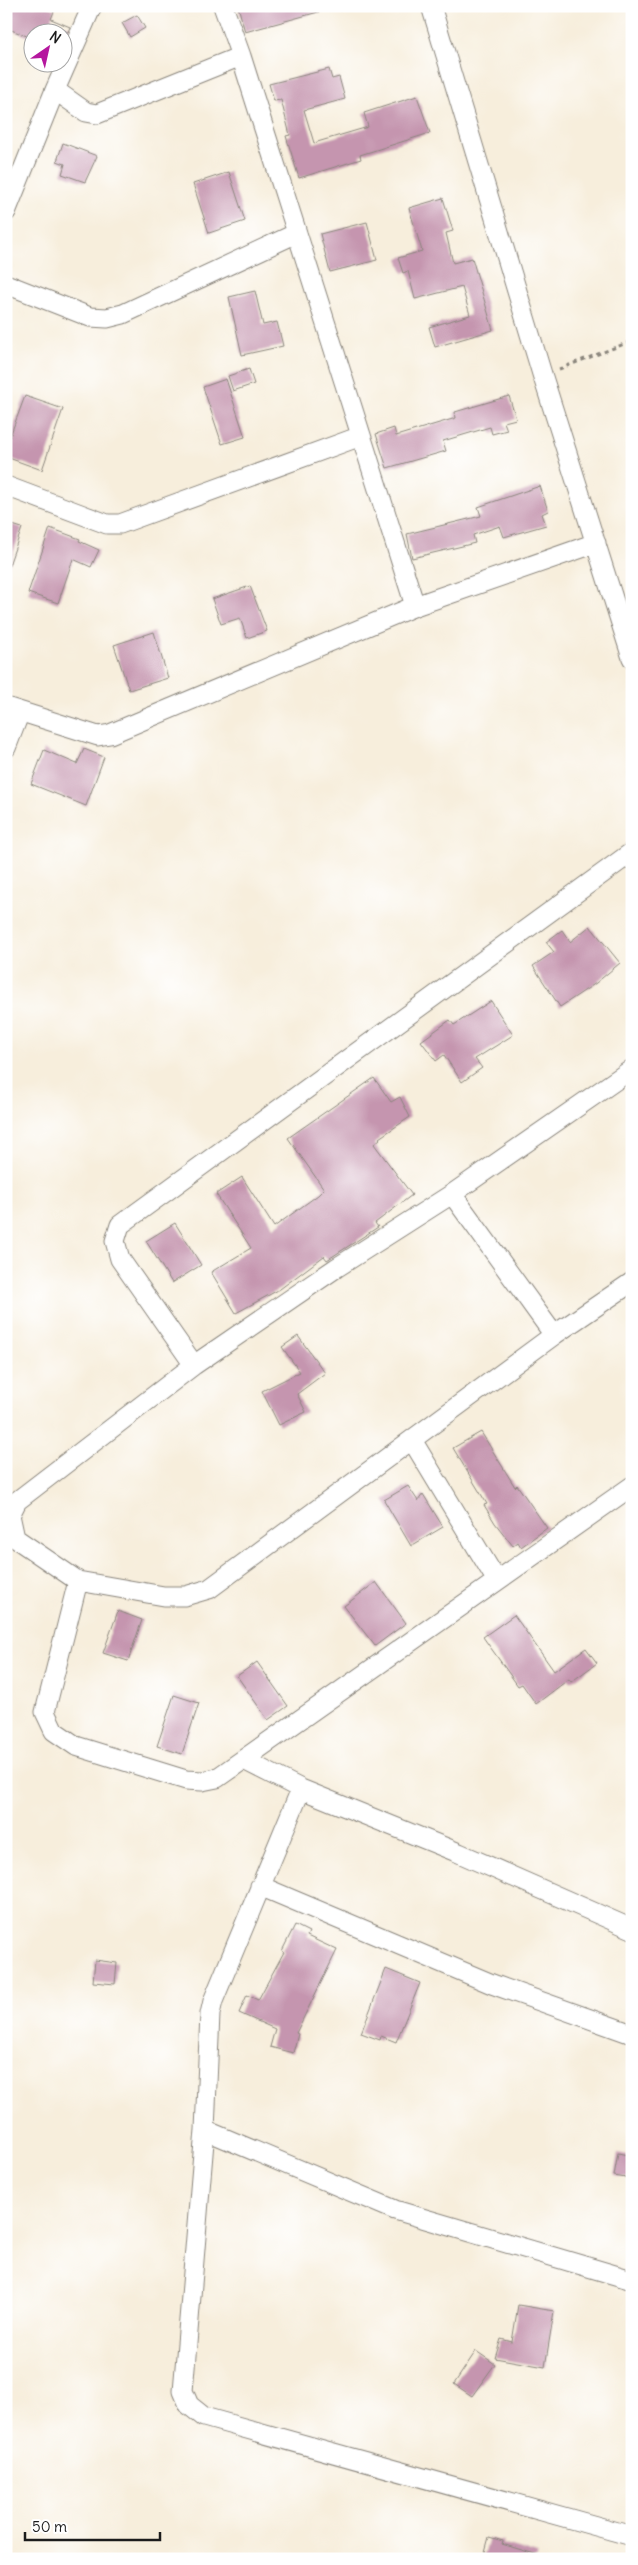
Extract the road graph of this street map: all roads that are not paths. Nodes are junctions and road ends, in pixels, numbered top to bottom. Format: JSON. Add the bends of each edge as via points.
{"nodes":[{"id":1,"x":92,"y":6,"type":"edge"},
{"id":2,"x":223,"y":6,"type":"edge"},
{"id":3,"x":431,"y":6,"type":"edge"},
{"id":4,"x":241,"y":56,"type":"junction"},
{"id":5,"x":55,"y":90,"type":"junction"},
{"id":6,"x":6,"y":212,"type":"edge"},
{"id":7,"x":297,"y":233,"type":"junction"},
{"id":8,"x":6,"y":284,"type":"edge"},
{"id":9,"x":361,"y":436,"type":"junction"},
{"id":10,"x":6,"y":486,"type":"edge"},
{"id":11,"x":596,"y":544,"type":"junction"},
{"id":12,"x":415,"y":606,"type":"junction"},
{"id":13,"x":632,"y":658,"type":"edge"},
{"id":14,"x":13,"y":709,"type":"edge"},
{"id":15,"x":6,"y":748,"type":"edge"},
{"id":16,"x":632,"y":852,"type":"edge"},
{"id":17,"x":632,"y":1069,"type":"edge"},
{"id":18,"x":452,"y":1194,"type":"junction"},
{"id":19,"x":632,"y":1282,"type":"edge"},
{"id":20,"x":554,"y":1335,"type":"junction"},
{"id":21,"x":194,"y":1365,"type":"junction"},
{"id":22,"x":412,"y":1440,"type":"junction"},
{"id":23,"x":632,"y":1486,"type":"edge"},
{"id":24,"x":78,"y":1581,"type":"junction"},
{"id":25,"x":497,"y":1581,"type":"junction"},
{"id":26,"x":244,"y":1760,"type":"junction"},
{"id":27,"x":302,"y":1789,"type":"junction"},
{"id":28,"x":260,"y":1886,"type":"junction"},
{"id":29,"x":632,"y":1929,"type":"edge"},
{"id":30,"x":632,"y":2034,"type":"edge"},
{"id":31,"x":205,"y":2130,"type":"junction"},
{"id":32,"x":632,"y":2280,"type":"edge"},
{"id":33,"x":632,"y":2536,"type":"edge"}],
"edges":[{"from":1,"to":5,"type":"street"},
{"from":2,"to":4,"type":"street"},
{"from":3,"to":11,"type":"street"},
{"from":4,"to":5,"type":"street","via":[[97,114],[86,112]]},
{"from":4,"to":7,"type":"street"},
{"from":5,"to":6,"type":"street"},
{"from":7,"to":8,"type":"street","via":[[123,314],[107,318],[90,317]]},
{"from":7,"to":9,"type":"street"},
{"from":9,"to":10,"type":"street","via":[[120,524],[107,524]]},
{"from":9,"to":12,"type":"street"},
{"from":11,"to":12,"type":"street"},
{"from":11,"to":13,"type":"street"},
{"from":12,"to":14,"type":"street","via":[[110,734],[98,736]]},
{"from":14,"to":15,"type":"street"},
{"from":16,"to":21,"type":"street","via":[[120,1225],[115,1241],[120,1259]]},
{"from":17,"to":18,"type":"street"},
{"from":18,"to":20,"type":"street"},
{"from":18,"to":21,"type":"street"},
{"from":19,"to":20,"type":"street"},
{"from":20,"to":22,"type":"street"},
{"from":21,"to":24,"type":"street","via":[[13,1508],[10,1515],[15,1538]]},
{"from":22,"to":24,"type":"street","via":[[209,1589],[185,1596],[164,1596]]},
{"from":22,"to":25,"type":"street"},
{"from":23,"to":25,"type":"street"},
{"from":24,"to":26,"type":"street","via":[[45,1712],[54,1731],[76,1746],[186,1780],[217,1778]]},
{"from":25,"to":26,"type":"street"},
{"from":26,"to":27,"type":"street"},
{"from":27,"to":28,"type":"street"},
{"from":27,"to":29,"type":"street"},
{"from":28,"to":30,"type":"street","via":[[492,1984]]},
{"from":28,"to":31,"type":"street","via":[[213,2000]]},
{"from":31,"to":32,"type":"street","via":[[395,2210]]},
{"from":31,"to":33,"type":"street","via":[[183,2391],[189,2405],[204,2416]]}]}
